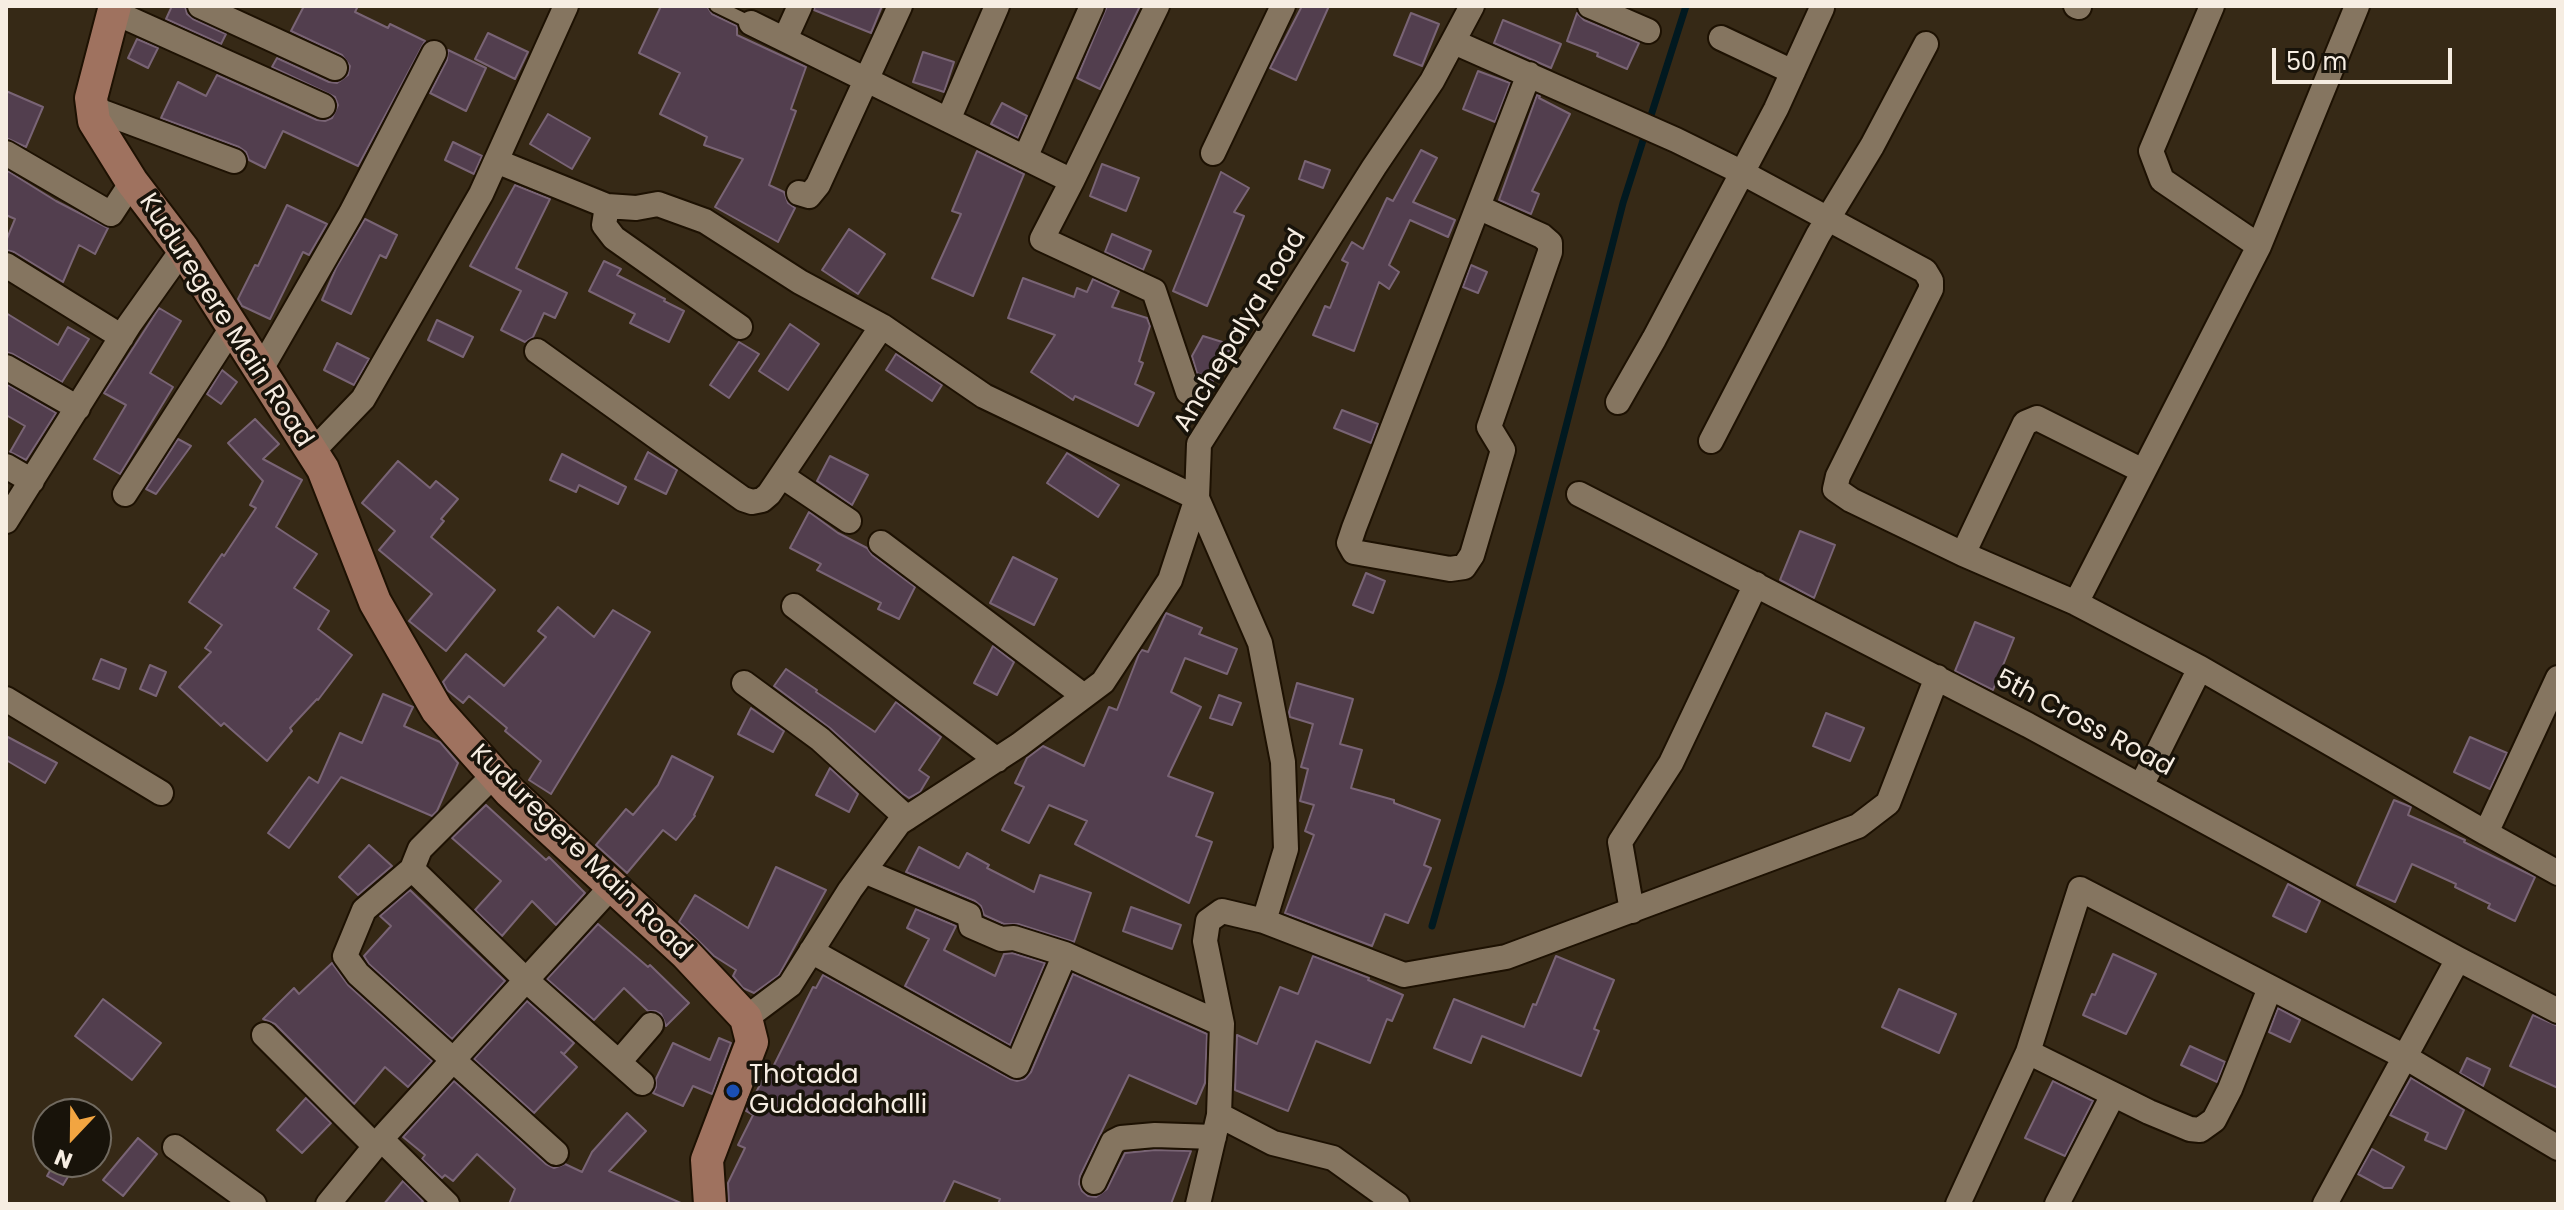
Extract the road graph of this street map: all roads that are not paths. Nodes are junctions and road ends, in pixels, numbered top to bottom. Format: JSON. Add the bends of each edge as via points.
{"nodes":[{"id":1,"x":200,"y":6,"type":"edge"},
{"id":2,"x":566,"y":6,"type":"edge"},
{"id":3,"x":716,"y":6,"type":"edge"},
{"id":4,"x":800,"y":6,"type":"edge"},
{"id":5,"x":900,"y":6,"type":"edge"},
{"id":6,"x":997,"y":6,"type":"edge"},
{"id":7,"x":1092,"y":6,"type":"edge"},
{"id":8,"x":1157,"y":6,"type":"edge"},
{"id":9,"x":1283,"y":6,"type":"edge"},
{"id":10,"x":1472,"y":6,"type":"edge"},
{"id":11,"x":1590,"y":6,"type":"edge"},
{"id":12,"x":2212,"y":6,"type":"edge"},
{"id":13,"x":2357,"y":6,"type":"edge"},
{"id":14,"x":1822,"y":8,"type":"dead end"},
{"id":15,"x":114,"y":9,"type":"edge"},
{"id":16,"x":751,"y":23,"type":"joint"},
{"id":17,"x":1648,"y":31,"type":"dead end"},
{"id":18,"x":1721,"y":38,"type":"dead end"},
{"id":19,"x":785,"y":39,"type":"junction"},
{"id":20,"x":1454,"y":42,"type":"junction"},
{"id":21,"x":1926,"y":44,"type":"dead end"},
{"id":22,"x":434,"y":53,"type":"dead end"},
{"id":23,"x":335,"y":68,"type":"dead end"},
{"id":24,"x":1793,"y":72,"type":"junction"},
{"id":25,"x":1529,"y":74,"type":"junction"},
{"id":26,"x":868,"y":78,"type":"junction"},
{"id":27,"x":323,"y":106,"type":"dead end"},
{"id":28,"x":92,"y":108,"type":"junction"},
{"id":29,"x":948,"y":120,"type":"junction"},
{"id":30,"x":6,"y":153,"type":"edge"},
{"id":31,"x":1213,"y":153,"type":"dead end"},
{"id":32,"x":1025,"y":158,"type":"junction"},
{"id":33,"x":234,"y":161,"type":"dead end"},
{"id":34,"x":496,"y":161,"type":"junction"},
{"id":35,"x":1741,"y":172,"type":"junction"},
{"id":36,"x":1072,"y":181,"type":"junction"},
{"id":37,"x":132,"y":182,"type":"junction"},
{"id":38,"x":799,"y":193,"type":"dead end"},
{"id":39,"x":607,"y":206,"type":"junction"},
{"id":40,"x":1478,"y":207,"type":"junction"},
{"id":41,"x":1828,"y":221,"type":"junction"},
{"id":42,"x":2259,"y":246,"type":"junction"},
{"id":43,"x":183,"y":249,"type":"junction"},
{"id":44,"x":6,"y":265,"type":"edge"},
{"id":45,"x":233,"y":326,"type":"junction"},
{"id":46,"x":882,"y":326,"type":"junction"},
{"id":47,"x":740,"y":327,"type":"dead end"},
{"id":48,"x":122,"y":337,"type":"junction"},
{"id":49,"x":537,"y":351,"type":"dead end"},
{"id":50,"x":6,"y":367,"type":"edge"},
{"id":51,"x":260,"y":371,"type":"junction"},
{"id":52,"x":1188,"y":392,"type":"dead end"},
{"id":53,"x":1618,"y":402,"type":"dead end"},
{"id":54,"x":78,"y":408,"type":"junction"},
{"id":55,"x":1711,"y":441,"type":"dead end"},
{"id":56,"x":312,"y":452,"type":"junction"},
{"id":57,"x":6,"y":466,"type":"edge"},
{"id":58,"x":2143,"y":471,"type":"junction"},
{"id":59,"x":782,"y":476,"type":"junction"},
{"id":60,"x":32,"y":481,"type":"junction"},
{"id":61,"x":125,"y":494,"type":"dead end"},
{"id":62,"x":1579,"y":494,"type":"dead end"},
{"id":63,"x":1197,"y":498,"type":"junction"},
{"id":64,"x":6,"y":521,"type":"edge"},
{"id":65,"x":849,"y":521,"type":"dead end"},
{"id":66,"x":881,"y":543,"type":"dead end"},
{"id":67,"x":1963,"y":554,"type":"junction"},
{"id":68,"x":1756,"y":584,"type":"junction"},
{"id":69,"x":2076,"y":603,"type":"junction"},
{"id":70,"x":794,"y":606,"type":"dead end"},
{"id":71,"x":2200,"y":668,"type":"junction"},
{"id":72,"x":1937,"y":677,"type":"junction"},
{"id":73,"x":2558,"y":678,"type":"edge"},
{"id":74,"x":744,"y":683,"type":"dead end"},
{"id":75,"x":1084,"y":696,"type":"junction"},
{"id":76,"x":6,"y":699,"type":"edge"},
{"id":77,"x":997,"y":760,"type":"junction"},
{"id":78,"x":495,"y":774,"type":"junction"},
{"id":79,"x":2141,"y":786,"type":"junction"},
{"id":80,"x":161,"y":793,"type":"dead end"},
{"id":81,"x":907,"y":818,"type":"junction"},
{"id":82,"x":2486,"y":833,"type":"junction"},
{"id":83,"x":412,"y":869,"type":"junction"},
{"id":84,"x":864,"y":871,"type":"junction"},
{"id":85,"x":2558,"y":873,"type":"edge"},
{"id":86,"x":612,"y":886,"type":"junction"},
{"id":87,"x":1632,"y":911,"type":"junction"},
{"id":88,"x":1264,"y":921,"type":"junction"},
{"id":89,"x":811,"y":951,"type":"junction"},
{"id":90,"x":1065,"y":954,"type":"junction"},
{"id":91,"x":2458,"y":959,"type":"junction"},
{"id":92,"x":526,"y":980,"type":"junction"},
{"id":93,"x":2270,"y":988,"type":"junction"},
{"id":94,"x":2558,"y":1011,"type":"edge"},
{"id":95,"x":746,"y":1018,"type":"junction"},
{"id":96,"x":1222,"y":1024,"type":"junction"},
{"id":97,"x":651,"y":1025,"type":"dead end"},
{"id":98,"x":264,"y":1035,"type":"dead end"},
{"id":99,"x":2028,"y":1052,"type":"junction"},
{"id":100,"x":2405,"y":1057,"type":"junction"},
{"id":101,"x":452,"y":1061,"type":"junction"},
{"id":102,"x":619,"y":1062,"type":"junction"},
{"id":103,"x":642,"y":1083,"type":"dead end"},
{"id":104,"x":2113,"y":1095,"type":"junction"},
{"id":105,"x":1216,"y":1126,"type":"junction"},
{"id":106,"x":378,"y":1143,"type":"junction"},
{"id":107,"x":175,"y":1147,"type":"dead end"},
{"id":108,"x":2558,"y":1148,"type":"edge"},
{"id":109,"x":556,"y":1153,"type":"dead end"},
{"id":110,"x":1094,"y":1182,"type":"dead end"},
{"id":111,"x":254,"y":1204,"type":"edge"},
{"id":112,"x":328,"y":1204,"type":"edge"},
{"id":113,"x":447,"y":1204,"type":"edge"},
{"id":114,"x":710,"y":1204,"type":"edge"},
{"id":115,"x":1198,"y":1204,"type":"edge"},
{"id":116,"x":1397,"y":1204,"type":"edge"},
{"id":117,"x":1958,"y":1204,"type":"edge"},
{"id":118,"x":2057,"y":1204,"type":"edge"},
{"id":119,"x":2325,"y":1204,"type":"edge"}],
"edges":[{"from":1,"to":23,"type":"street"},
{"from":2,"to":34,"type":"street"},
{"from":3,"to":16,"type":"lane"},
{"from":4,"to":19,"type":"street"},
{"from":5,"to":26,"type":"street"},
{"from":6,"to":29,"type":"street"},
{"from":7,"to":32,"type":"street"},
{"from":8,"to":36,"type":"street"},
{"from":9,"to":31,"type":"street"},
{"from":10,"to":20,"type":"street","name":"Anchepalya Road"},
{"from":11,"to":17,"type":"street"},
{"from":12,"to":42,"type":"street","via":[[2151,151],[2162,180]]},
{"from":13,"to":42,"type":"street"},
{"from":14,"to":24,"type":"street"},
{"from":15,"to":27,"type":"street"},
{"from":15,"to":28,"type":"street"},
{"from":16,"to":19,"type":"street"},
{"from":18,"to":24,"type":"street"},
{"from":19,"to":26,"type":"street"},
{"from":20,"to":25,"type":"street"},
{"from":20,"to":63,"type":"street","name":"Anchepalya Road","via":[[1199,444]]},
{"from":21,"to":41,"type":"street"},
{"from":22,"to":51,"type":"street"},
{"from":24,"to":35,"type":"street"},
{"from":25,"to":35,"type":"street"},
{"from":25,"to":40,"type":"street"},
{"from":26,"to":29,"type":"street"},
{"from":26,"to":38,"type":"street","via":[[815,191],[809,196]]},
{"from":28,"to":33,"type":"street"},
{"from":28,"to":37,"type":"street","name":"Kuduregere Main Road","via":[[94,121]]},
{"from":29,"to":32,"type":"street"},
{"from":30,"to":37,"type":"street","via":[[111,214]]},
{"from":32,"to":36,"type":"street"},
{"from":34,"to":39,"type":"street"},
{"from":34,"to":56,"type":"street","via":[[363,399]]},
{"from":35,"to":41,"type":"street"},
{"from":35,"to":53,"type":"street"},
{"from":36,"to":52,"type":"street","via":[[1042,239],[1154,291]]},
{"from":37,"to":43,"type":"street","name":"Kuduregere Main Road"},
{"from":39,"to":46,"type":"street","via":[[658,204],[705,221]]},
{"from":39,"to":47,"type":"street","via":[[604,225],[614,238]]},
{"from":40,"to":40,"type":"street","via":[[1354,528],[1349,543],[1354,552],[1450,569],[1464,567],[1472,555],[1503,450],[1489,427],[1550,252],[1550,243],[1542,236]]},
{"from":41,"to":55,"type":"street"},
{"from":41,"to":67,"type":"street","via":[[1925,271],[1931,281],[1835,489]]},
{"from":42,"to":58,"type":"street"},
{"from":43,"to":45,"type":"street","name":"Kuduregere Main Road"},
{"from":43,"to":48,"type":"street"},
{"from":44,"to":48,"type":"street"},
{"from":45,"to":51,"type":"street","name":"Kuduregere Main Road"},
{"from":45,"to":61,"type":"street"},
{"from":46,"to":59,"type":"street"},
{"from":46,"to":63,"type":"street","via":[[984,396]]},
{"from":48,"to":54,"type":"street"},
{"from":49,"to":59,"type":"street","via":[[743,499],[762,500]]},
{"from":50,"to":54,"type":"street"},
{"from":51,"to":56,"type":"street","name":"Kuduregere Main Road"},
{"from":54,"to":60,"type":"street"},
{"from":56,"to":78,"type":"street","name":"Kuduregere Main Road","via":[[375,602],[437,710]]},
{"from":57,"to":60,"type":"street"},
{"from":58,"to":67,"type":"street","via":[[2037,418],[2025,423]]},
{"from":58,"to":69,"type":"street"},
{"from":59,"to":65,"type":"street"},
{"from":60,"to":64,"type":"street"},
{"from":62,"to":68,"type":"street","name":"5th Cross Road"},
{"from":63,"to":75,"type":"street","name":"Anchepalya Road","via":[[1170,580],[1103,682]]},
{"from":63,"to":88,"type":"street","via":[[1260,643],[1283,762],[1286,849]]},
{"from":66,"to":75,"type":"street"},
{"from":67,"to":69,"type":"street"},
{"from":68,"to":72,"type":"street","name":"5th Cross Road"},
{"from":68,"to":87,"type":"street","via":[[1671,763],[1620,842]]},
{"from":69,"to":71,"type":"street"},
{"from":70,"to":77,"type":"street"},
{"from":71,"to":79,"type":"street"},
{"from":71,"to":82,"type":"street"},
{"from":72,"to":79,"type":"street","name":"5th Cross Road"},
{"from":72,"to":87,"type":"street","via":[[1888,803],[1858,826]]},
{"from":73,"to":82,"type":"street"},
{"from":74,"to":81,"type":"street","via":[[820,739]]},
{"from":75,"to":77,"type":"street","name":"Anchepalya Road"},
{"from":76,"to":80,"type":"street"},
{"from":77,"to":81,"type":"street","name":"Anchepalya Road"},
{"from":78,"to":83,"type":"street","via":[[420,849]]},
{"from":78,"to":86,"type":"street","name":"Kuduregere Main Road"},
{"from":79,"to":91,"type":"street","name":"5th Cross Road"},
{"from":81,"to":84,"type":"street","name":"Anchepalya Road"},
{"from":82,"to":85,"type":"street"},
{"from":83,"to":92,"type":"street"},
{"from":83,"to":101,"type":"street","via":[[364,910],[345,956]]},
{"from":84,"to":89,"type":"street","name":"Anchepalya Road"},
{"from":84,"to":90,"type":"street","via":[[969,915],[971,926],[1001,939]]},
{"from":86,"to":92,"type":"street"},
{"from":86,"to":95,"type":"street","name":"Kuduregere Main Road"},
{"from":87,"to":88,"type":"street","via":[[1506,957],[1404,975]]},
{"from":88,"to":96,"type":"street","via":[[1222,911],[1208,921],[1205,941]]},
{"from":89,"to":90,"type":"street","via":[[1017,1066]]},
{"from":89,"to":95,"type":"street","name":"Anchepalya Road","via":[[790,985]]},
{"from":90,"to":96,"type":"street"},
{"from":91,"to":94,"type":"street","name":"5th Cross Road"},
{"from":91,"to":100,"type":"street"},
{"from":92,"to":101,"type":"street"},
{"from":92,"to":102,"type":"street"},
{"from":93,"to":99,"type":"street","via":[[2080,889]]},
{"from":93,"to":100,"type":"street"},
{"from":93,"to":104,"type":"street","via":[[2230,1089],[2214,1120],[2200,1130]]},
{"from":95,"to":114,"type":"street","via":[[752,1042],[707,1160]]},
{"from":96,"to":105,"type":"street"},
{"from":97,"to":102,"type":"street"},
{"from":98,"to":106,"type":"street"},
{"from":99,"to":104,"type":"street"},
{"from":99,"to":117,"type":"street"},
{"from":100,"to":108,"type":"street"},
{"from":100,"to":119,"type":"street"},
{"from":101,"to":106,"type":"street"},
{"from":101,"to":109,"type":"street"},
{"from":102,"to":103,"type":"street"},
{"from":104,"to":118,"type":"street"},
{"from":105,"to":110,"type":"street","via":[[1121,1138],[1113,1142]]},
{"from":105,"to":115,"type":"street"},
{"from":105,"to":116,"type":"street","via":[[1333,1158]]},
{"from":106,"to":112,"type":"street"},
{"from":106,"to":113,"type":"street"},
{"from":107,"to":111,"type":"street"}]}
